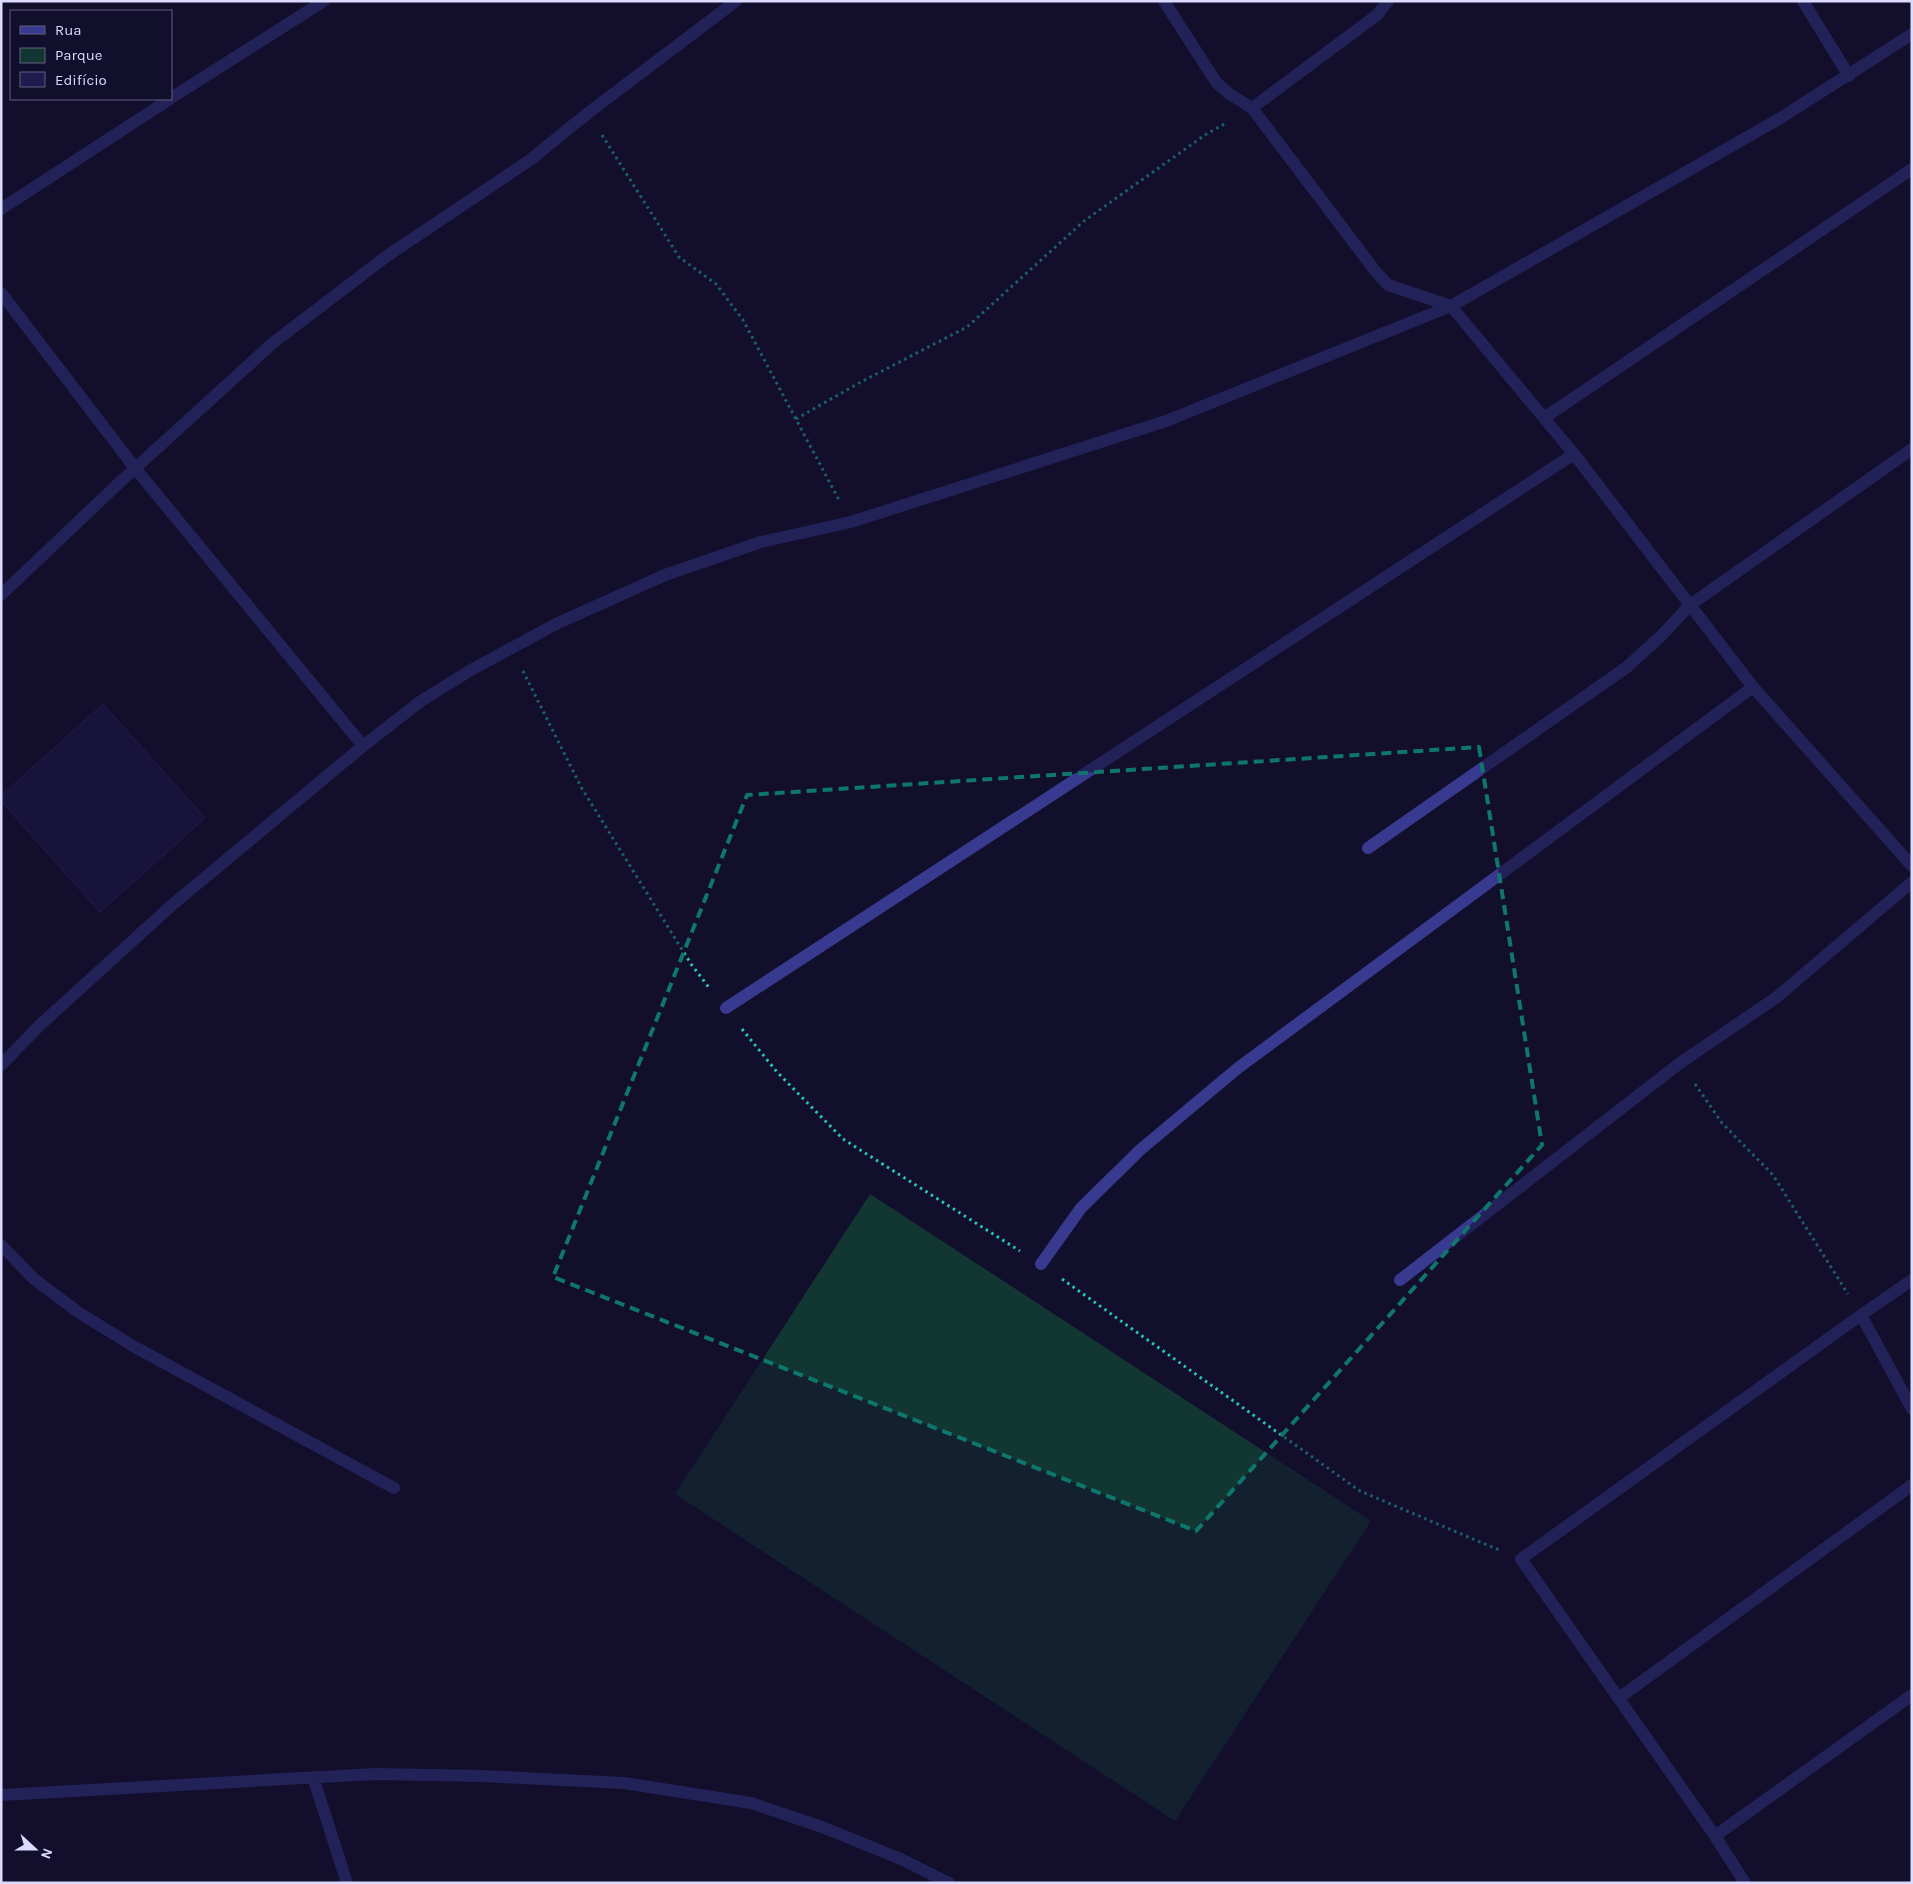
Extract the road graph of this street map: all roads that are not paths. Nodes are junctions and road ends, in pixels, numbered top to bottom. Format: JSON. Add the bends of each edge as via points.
{"nodes":[{"id":1,"x":324,"y":1,"type":"edge"},
{"id":2,"x":736,"y":1,"type":"edge"},
{"id":3,"x":1164,"y":1,"type":"edge"},
{"id":4,"x":1388,"y":1,"type":"edge"},
{"id":5,"x":1803,"y":1,"type":"edge"},
{"id":6,"x":1912,"y":34,"type":"edge"},
{"id":7,"x":1849,"y":76,"type":"junction"},
{"id":8,"x":172,"y":97,"type":"edge"},
{"id":9,"x":168,"y":100,"type":"edge"},
{"id":10,"x":1252,"y":108,"type":"junction"},
{"id":11,"x":1912,"y":169,"type":"edge"},
{"id":12,"x":1,"y":208,"type":"edge"},
{"id":13,"x":1,"y":292,"type":"edge"},
{"id":14,"x":1451,"y":306,"type":"junction"},
{"id":15,"x":1544,"y":418,"type":"junction"},
{"id":16,"x":1912,"y":449,"type":"edge"},
{"id":17,"x":1574,"y":454,"type":"junction"},
{"id":18,"x":135,"y":468,"type":"junction"},
{"id":19,"x":1,"y":595,"type":"edge"},
{"id":20,"x":1690,"y":604,"type":"junction"},
{"id":21,"x":1752,"y":687,"type":"junction"},
{"id":22,"x":363,"y":746,"type":"junction"},
{"id":23,"x":1368,"y":848,"type":"dead end"},
{"id":24,"x":1912,"y":866,"type":"edge"},
{"id":25,"x":1912,"y":882,"type":"edge"},
{"id":26,"x":726,"y":1008,"type":"road end"},
{"id":27,"x":1,"y":1065,"type":"edge"},
{"id":28,"x":1,"y":1245,"type":"edge"},
{"id":29,"x":1041,"y":1264,"type":"road end"},
{"id":30,"x":1400,"y":1280,"type":"dead end"},
{"id":31,"x":1912,"y":1280,"type":"edge"},
{"id":32,"x":1861,"y":1314,"type":"junction"},
{"id":33,"x":1912,"y":1409,"type":"edge"},
{"id":34,"x":1912,"y":1485,"type":"edge"},
{"id":35,"x":394,"y":1488,"type":"dead end"},
{"id":36,"x":1912,"y":1695,"type":"edge"},
{"id":37,"x":1618,"y":1698,"type":"junction"},
{"id":38,"x":313,"y":1777,"type":"junction"},
{"id":39,"x":1,"y":1795,"type":"edge"},
{"id":40,"x":1715,"y":1836,"type":"junction"},
{"id":41,"x":347,"y":1883,"type":"edge"},
{"id":42,"x":949,"y":1883,"type":"edge"},
{"id":43,"x":1745,"y":1883,"type":"edge"}],
"edges":[{"from":1,"to":8,"type":"street"},
{"from":2,"to":18,"type":"street","via":[[530,160],[387,256],[274,342]]},
{"from":3,"to":10,"type":"street","via":[[1216,82]]},
{"from":4,"to":10,"type":"street","via":[[1377,15]]},
{"from":5,"to":7,"type":"street"},
{"from":6,"to":7,"type":"street"},
{"from":7,"to":14,"type":"street"},
{"from":9,"to":12,"type":"street"},
{"from":10,"to":14,"type":"street","via":[[1388,285]]},
{"from":11,"to":15,"type":"street"},
{"from":13,"to":18,"type":"street"},
{"from":14,"to":15,"type":"street"},
{"from":14,"to":22,"type":"street","via":[[1166,421],[851,522],[761,542],[665,575],[558,624],[471,670],[421,701]]},
{"from":15,"to":17,"type":"street"},
{"from":16,"to":20,"type":"street"},
{"from":17,"to":20,"type":"street"},
{"from":17,"to":26,"type":"street"},
{"from":18,"to":19,"type":"street"},
{"from":18,"to":22,"type":"street"},
{"from":20,"to":21,"type":"street"},
{"from":20,"to":23,"type":"street","via":[[1627,666]]},
{"from":21,"to":24,"type":"street"},
{"from":21,"to":29,"type":"street","via":[[1238,1068],[1140,1150],[1088,1202]]},
{"from":22,"to":27,"type":"street","via":[[172,905],[40,1025]]},
{"from":25,"to":30,"type":"street","via":[[1776,997],[1680,1063]]},
{"from":28,"to":35,"type":"street","via":[[34,1279],[78,1312],[133,1346]]},
{"from":31,"to":32,"type":"street"},
{"from":32,"to":33,"type":"street"},
{"from":32,"to":37,"type":"street","via":[[1521,1559]]},
{"from":34,"to":37,"type":"street"},
{"from":36,"to":40,"type":"street"},
{"from":37,"to":40,"type":"street"},
{"from":38,"to":39,"type":"street"},
{"from":38,"to":41,"type":"street"},
{"from":38,"to":42,"type":"street","via":[[463,1775],[624,1783],[731,1800],[822,1827],[901,1859]]},
{"from":40,"to":43,"type":"street"}]}
